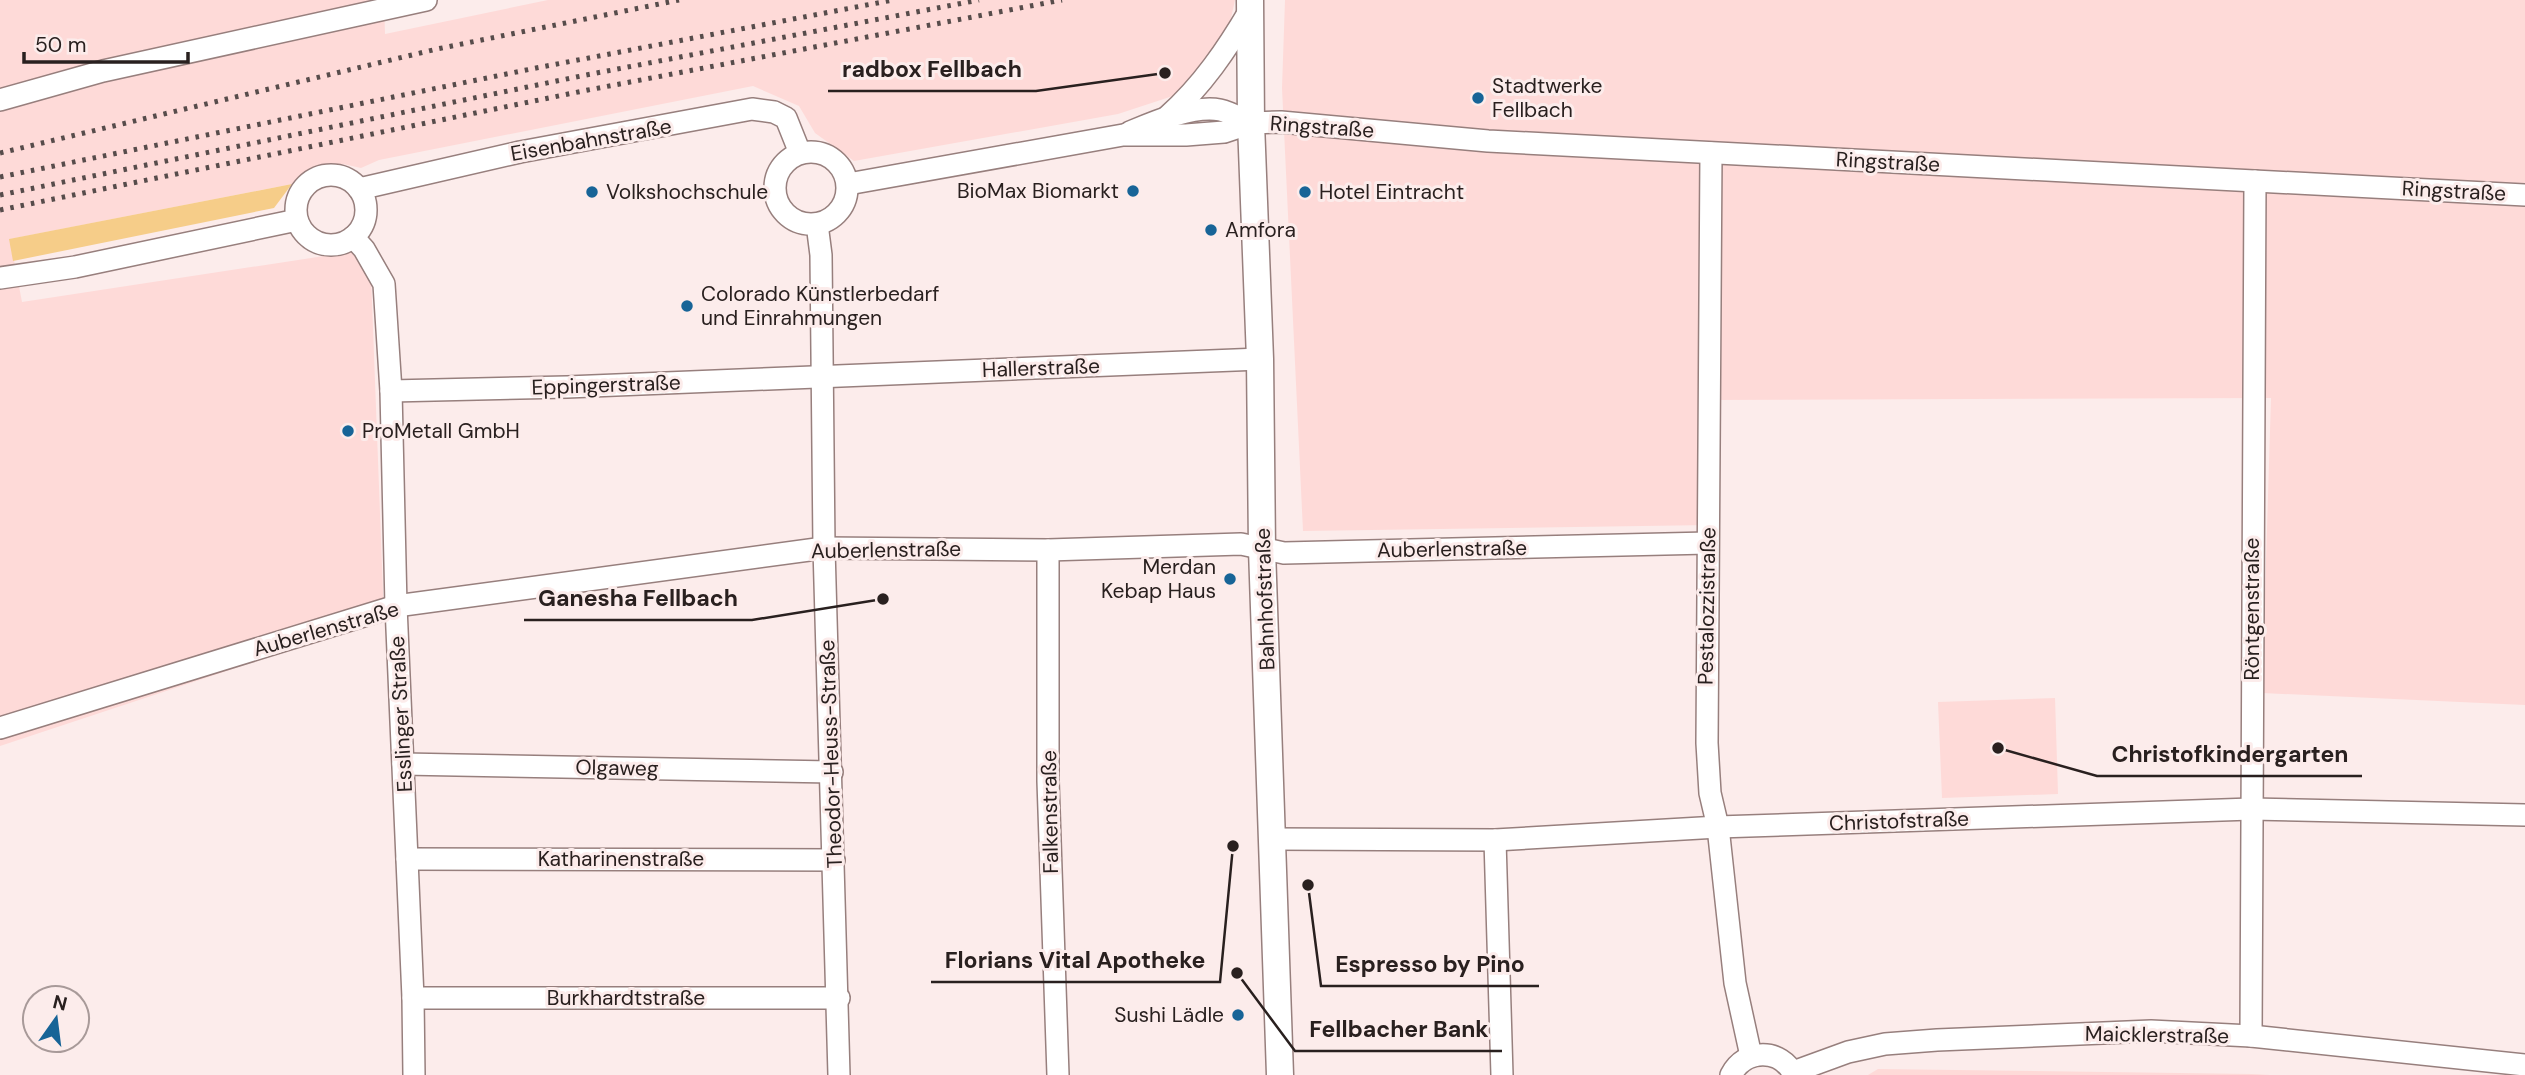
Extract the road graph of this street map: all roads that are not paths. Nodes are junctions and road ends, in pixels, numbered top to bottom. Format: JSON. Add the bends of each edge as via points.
{"nodes":[{"id":1,"x":426,"y":0,"type":"edge"},
{"id":2,"x":397,"y":3,"type":"edge"},
{"id":3,"x":1250,"y":5,"type":"edge"},
{"id":4,"x":0,"y":100,"type":"edge"},
{"id":5,"x":1168,"y":116,"type":"junction"},
{"id":6,"x":1251,"y":123,"type":"junction"},
{"id":7,"x":1122,"y":135,"type":"junction"},
{"id":8,"x":800,"y":153,"type":"junction"},
{"id":9,"x":1711,"y":153,"type":"junction"},
{"id":10,"x":2255,"y":181,"type":"junction"},
{"id":11,"x":848,"y":184,"type":"junction"},
{"id":12,"x":359,"y":189,"type":"junction"},
{"id":13,"x":2525,"y":195,"type":"edge"},
{"id":14,"x":297,"y":220,"type":"junction"},
{"id":15,"x":817,"y":224,"type":"junction"},
{"id":16,"x":353,"y":237,"type":"junction"},
{"id":17,"x":0,"y":278,"type":"edge"},
{"id":18,"x":1260,"y":359,"type":"junction"},
{"id":19,"x":822,"y":376,"type":"junction"},
{"id":20,"x":391,"y":391,"type":"junction"},
{"id":21,"x":1708,"y":543,"type":"junction"},
{"id":22,"x":824,"y":548,"type":"junction"},
{"id":23,"x":1048,"y":550,"type":"junction"},
{"id":24,"x":1262,"y":550,"type":"junction"},
{"id":25,"x":396,"y":606,"type":"junction"},
{"id":26,"x":0,"y":728,"type":"edge"},
{"id":27,"x":403,"y":764,"type":"junction"},
{"id":28,"x":832,"y":772,"type":"junction"},
{"id":29,"x":2250,"y":809,"type":"junction"},
{"id":30,"x":2525,"y":815,"type":"edge"},
{"id":31,"x":1718,"y":827,"type":"junction"},
{"id":32,"x":1273,"y":839,"type":"junction"},
{"id":33,"x":1495,"y":840,"type":"junction"},
{"id":34,"x":407,"y":859,"type":"junction"},
{"id":35,"x":834,"y":860,"type":"junction"},
{"id":36,"x":413,"y":998,"type":"junction"},
{"id":37,"x":839,"y":998,"type":"junction"},
{"id":38,"x":2251,"y":1036,"type":"junction"},
{"id":39,"x":1751,"y":1056,"type":"junction"},
{"id":40,"x":2525,"y":1065,"type":"edge"},
{"id":41,"x":1793,"y":1073,"type":"edge"},
{"id":42,"x":414,"y":1075,"type":"edge"},
{"id":43,"x":839,"y":1075,"type":"edge"},
{"id":44,"x":1058,"y":1075,"type":"edge"},
{"id":45,"x":1280,"y":1075,"type":"edge"},
{"id":46,"x":1502,"y":1075,"type":"edge"},
{"id":47,"x":1731,"y":1075,"type":"edge"}],
"edges":[{"from":1,"to":2,"type":"street"},
{"from":2,"to":4,"type":"street","via":[[103,71]]},
{"from":3,"to":5,"type":"street","via":[[1226,51]]},
{"from":3,"to":6,"type":"street","name":"Bahnhofstraße"},
{"from":5,"to":6,"type":"street","via":[[1220,110]]},
{"from":5,"to":7,"type":"street"},
{"from":6,"to":7,"type":"street","via":[[1204,134]]},
{"from":6,"to":9,"type":"street","name":"Ringstraße","via":[[1296,122],[1488,141]]},
{"from":6,"to":18,"type":"street","name":"Bahnhofstraße"},
{"from":7,"to":11,"type":"street"},
{"from":8,"to":11,"type":"street","via":[[829,156],[845,173]]},
{"from":8,"to":12,"type":"street","name":"Eisenbahnstraße","via":[[786,118],[752,109],[520,152]]},
{"from":8,"to":15,"type":"street","via":[[778,173],[776,197],[790,217]]},
{"from":9,"to":10,"type":"street","name":"Ringstraße"},
{"from":9,"to":21,"type":"street","name":"Pestalozzistraße"},
{"from":10,"to":13,"type":"street","name":"Ringstraße"},
{"from":10,"to":29,"type":"street","name":"Röntgenstraße"},
{"from":11,"to":15,"type":"street","via":[[841,209]]},
{"from":12,"to":14,"type":"street","via":[[332,175],[311,181],[298,198]]},
{"from":12,"to":16,"type":"street","via":[[365,220]]},
{"from":14,"to":16,"type":"street","via":[[302,230],[320,243],[342,243]]},
{"from":14,"to":17,"type":"street"},
{"from":15,"to":19,"type":"street","name":"Theodor-Heuss-Straße"},
{"from":16,"to":20,"type":"street","name":"Esslinger Straße","via":[[384,284]]},
{"from":18,"to":19,"type":"street","name":"Hallerstraße"},
{"from":18,"to":24,"type":"street","name":"Bahnhofstraße"},
{"from":19,"to":20,"type":"street","name":"Eppingerstraße"},
{"from":19,"to":22,"type":"street","name":"Theodor-Heuss-Straße"},
{"from":20,"to":25,"type":"street","name":"Esslinger Straße"},
{"from":21,"to":24,"type":"street","name":"Auberlenstraße"},
{"from":21,"to":31,"type":"street","name":"Pestalozzistraße","via":[[1707,743],[1710,793]]},
{"from":22,"to":23,"type":"street","name":"Auberlenstraße"},
{"from":22,"to":25,"type":"street","name":"Auberlenstraße"},
{"from":22,"to":28,"type":"street","name":"Theodor-Heuss-Straße"},
{"from":23,"to":24,"type":"street","name":"Auberlenstraße","via":[[1241,544]]},
{"from":23,"to":44,"type":"street","name":"Falkenstraße","via":[[1048,781]]},
{"from":24,"to":32,"type":"street","name":"Bahnhofstraße"},
{"from":25,"to":26,"type":"street","name":"Auberlenstraße"},
{"from":25,"to":27,"type":"street","name":"Esslinger Straße"},
{"from":27,"to":28,"type":"street","name":"Olgaweg"},
{"from":27,"to":34,"type":"street","name":"Esslinger Straße"},
{"from":28,"to":35,"type":"street","name":"Theodor-Heuss-Straße"},
{"from":29,"to":30,"type":"street","name":"Christofstraße"},
{"from":29,"to":31,"type":"street","name":"Christofstraße"},
{"from":29,"to":38,"type":"street","name":"Röntgenstraße"},
{"from":31,"to":33,"type":"street","name":"Christofstraße"},
{"from":31,"to":39,"type":"street","name":"Pestalozzistraße","via":[[1735,982]]},
{"from":32,"to":33,"type":"street","name":"Christofstraße"},
{"from":32,"to":45,"type":"street","name":"Bahnhofstraße"},
{"from":33,"to":46,"type":"street"},
{"from":34,"to":35,"type":"street","name":"Katharinenstraße"},
{"from":34,"to":36,"type":"street","name":"Esslinger Straße"},
{"from":35,"to":37,"type":"street","name":"Theodor-Heuss-Straße"},
{"from":36,"to":37,"type":"street","name":"Burkhardtstraße"},
{"from":36,"to":42,"type":"street","name":"Esslinger Straße"},
{"from":37,"to":43,"type":"street","name":"Theodor-Heuss-Straße"},
{"from":38,"to":40,"type":"street","name":"Maicklerstraße"},
{"from":38,"to":41,"type":"street","name":"Maicklerstraße","via":[[2151,1031],[1937,1040],[1849,1052]]},
{"from":39,"to":41,"type":"street","name":"Maicklerstraße","via":[[1779,1058]]},
{"from":39,"to":47,"type":"street"}]}
